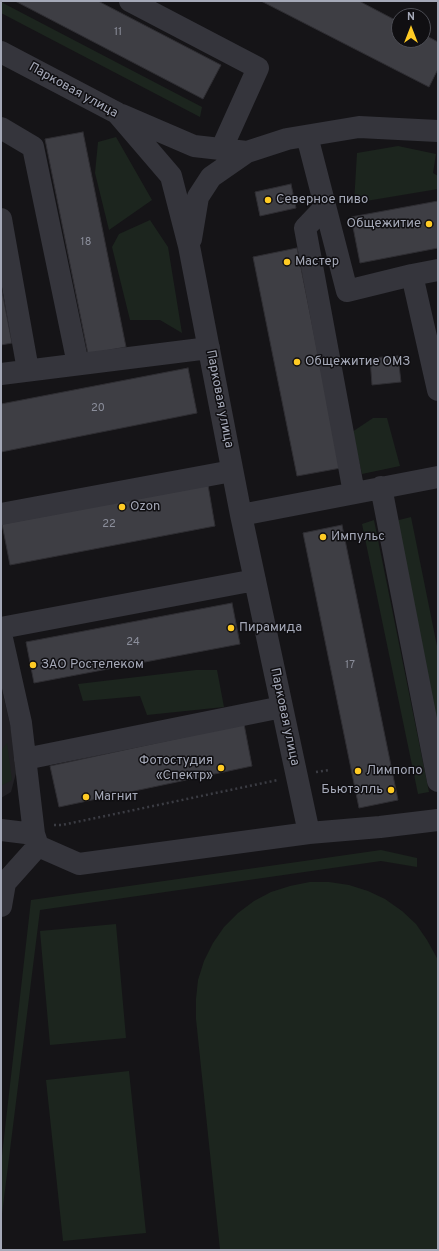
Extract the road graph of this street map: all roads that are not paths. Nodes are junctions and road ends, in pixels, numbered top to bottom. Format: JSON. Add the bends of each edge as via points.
{"nodes":[{"id":1,"x":130,"y":1,"type":"edge"},
{"id":2,"x":1,"y":52,"type":"edge"},
{"id":3,"x":118,"y":113,"type":"junction"},
{"id":4,"x":1,"y":128,"type":"edge"},
{"id":5,"x":438,"y":131,"type":"edge"},
{"id":6,"x":307,"y":136,"type":"junction"},
{"id":7,"x":221,"y":150,"type":"junction"},
{"id":8,"x":247,"y":152,"type":"junction"},
{"id":9,"x":324,"y":208,"type":"junction"},
{"id":10,"x":1,"y":220,"type":"edge"},
{"id":11,"x":189,"y":246,"type":"junction"},
{"id":12,"x":438,"y":270,"type":"edge"},
{"id":13,"x":412,"y":275,"type":"junction"},
{"id":14,"x":209,"y":348,"type":"junction"},
{"id":15,"x":78,"y":364,"type":"junction"},
{"id":16,"x":28,"y":370,"type":"junction"},
{"id":17,"x":1,"y":374,"type":"edge"},
{"id":18,"x":438,"y":390,"type":"edge"},
{"id":19,"x":232,"y":471,"type":"junction"},
{"id":20,"x":438,"y":477,"type":"edge"},
{"id":21,"x":381,"y":487,"type":"junction"},
{"id":22,"x":354,"y":492,"type":"junction"},
{"id":23,"x":1,"y":514,"type":"edge"},
{"id":24,"x":241,"y":515,"type":"junction"},
{"id":25,"x":255,"y":580,"type":"junction"},
{"id":26,"x":1,"y":628,"type":"edge"},
{"id":27,"x":1,"y":634,"type":"edge"},
{"id":28,"x":282,"y":707,"type":"junction"},
{"id":29,"x":1,"y":712,"type":"edge"},
{"id":30,"x":21,"y":723,"type":"junction"},
{"id":31,"x":25,"y":759,"type":"junction"},
{"id":32,"x":438,"y":780,"type":"edge"},
{"id":33,"x":438,"y":820,"type":"edge"},
{"id":34,"x":1,"y":830,"type":"edge"},
{"id":35,"x":309,"y":833,"type":"junction"},
{"id":36,"x":35,"y":835,"type":"junction"},
{"id":37,"x":1,"y":906,"type":"edge"}],
"edges":[{"from":1,"to":7,"type":"street","via":[[258,68]]},
{"from":2,"to":3,"type":"street","name":"Парковая улица"},
{"from":3,"to":7,"type":"street","via":[[194,146]]},
{"from":3,"to":11,"type":"street","name":"Парковая улица","via":[[171,176]]},
{"from":4,"to":15,"type":"street","via":[[33,147]]},
{"from":5,"to":6,"type":"street","via":[[359,127]]},
{"from":6,"to":8,"type":"street","via":[[287,139]]},
{"from":6,"to":9,"type":"street"},
{"from":7,"to":8,"type":"street"},
{"from":8,"to":11,"type":"street","via":[[211,177],[198,197]]},
{"from":9,"to":13,"type":"street","via":[[347,291]]},
{"from":9,"to":22,"type":"street","via":[[305,228]]},
{"from":10,"to":16,"type":"street"},
{"from":11,"to":14,"type":"street","name":"Парковая улица"},
{"from":12,"to":13,"type":"street"},
{"from":13,"to":18,"type":"street"},
{"from":14,"to":15,"type":"street"},
{"from":14,"to":19,"type":"street","name":"Парковая улица"},
{"from":15,"to":16,"type":"street"},
{"from":16,"to":17,"type":"street"},
{"from":19,"to":23,"type":"street"},
{"from":19,"to":24,"type":"street","name":"Парковая улица"},
{"from":20,"to":21,"type":"street"},
{"from":21,"to":22,"type":"street"},
{"from":21,"to":32,"type":"street"},
{"from":22,"to":24,"type":"street"},
{"from":24,"to":25,"type":"street","name":"Парковая улица"},
{"from":25,"to":26,"type":"street"},
{"from":25,"to":28,"type":"street","name":"Парковая улица"},
{"from":27,"to":30,"type":"street"},
{"from":28,"to":31,"type":"street"},
{"from":28,"to":35,"type":"street","name":"Парковая улица"},
{"from":29,"to":30,"type":"street"},
{"from":30,"to":31,"type":"street"},
{"from":31,"to":36,"type":"street"},
{"from":33,"to":35,"type":"street"},
{"from":34,"to":36,"type":"street"},
{"from":35,"to":36,"type":"street","via":[[79,864]]},
{"from":36,"to":37,"type":"street","via":[[5,883]]}]}
